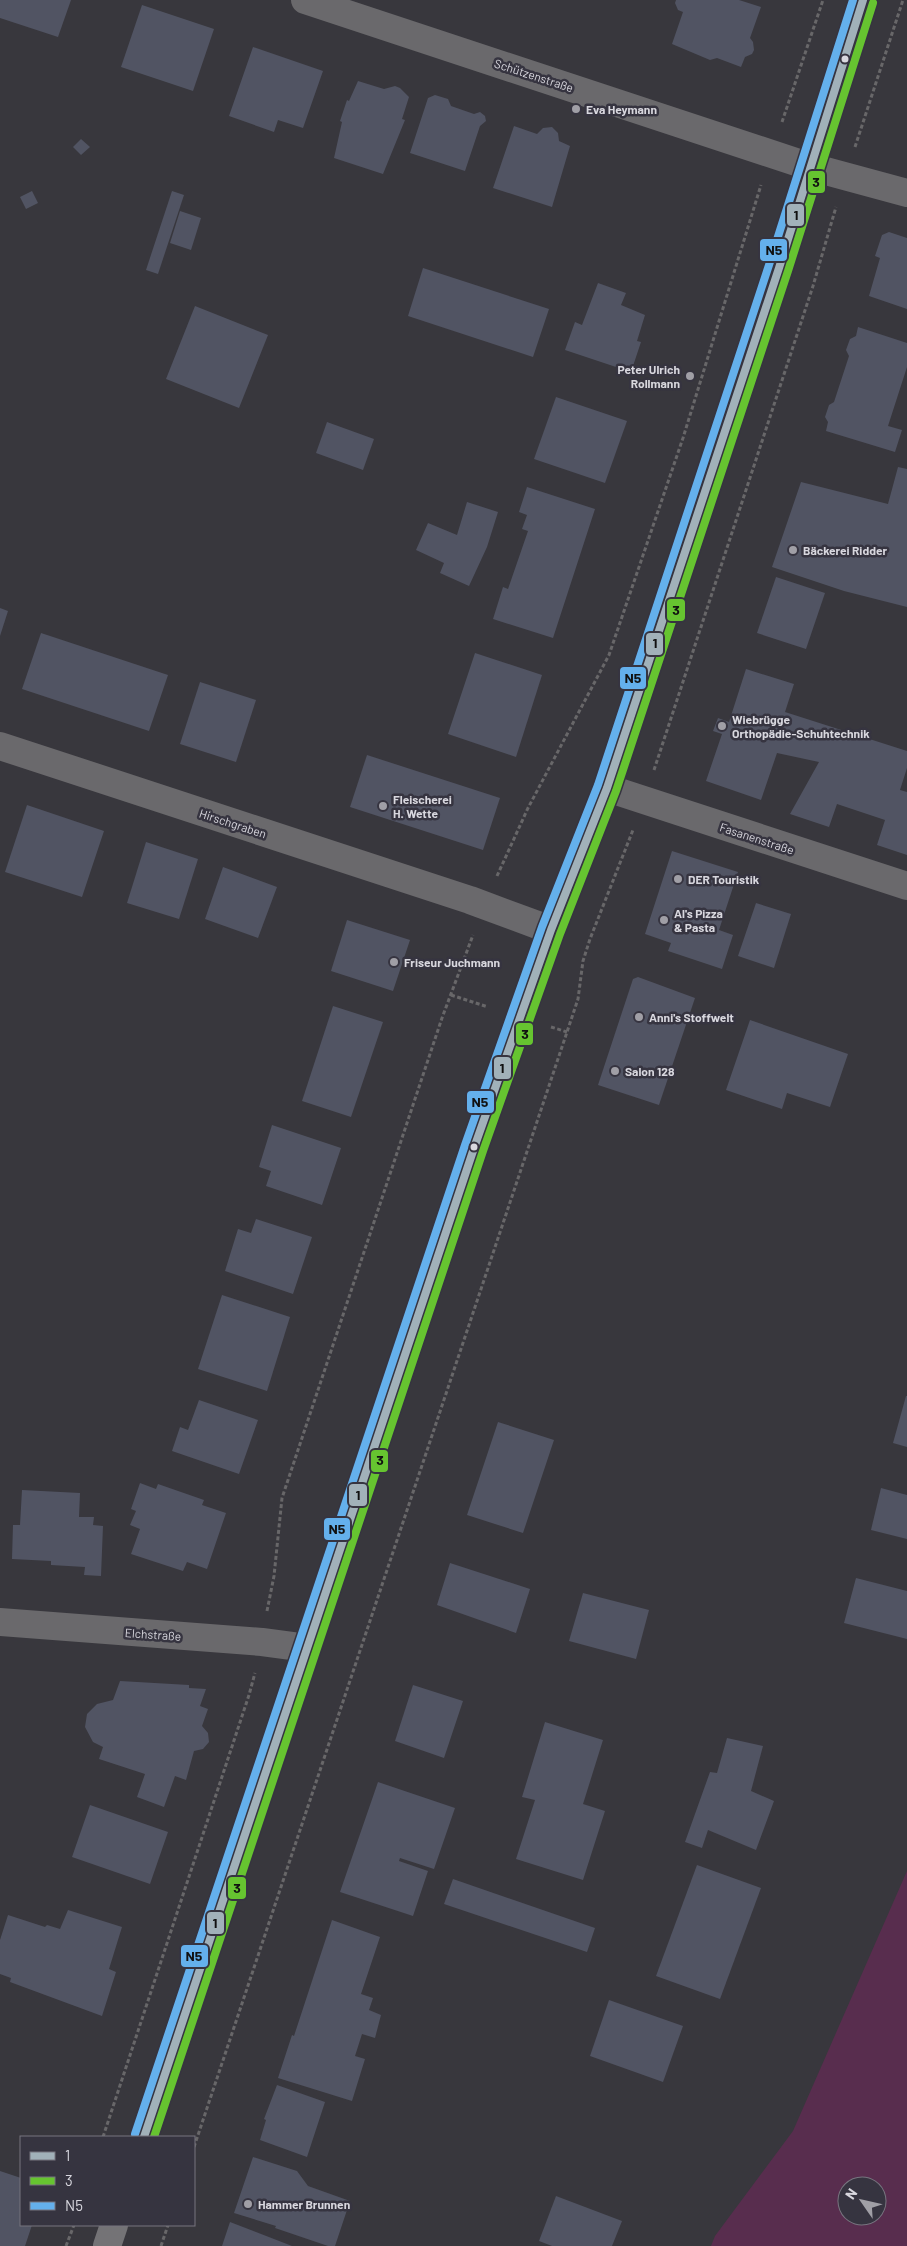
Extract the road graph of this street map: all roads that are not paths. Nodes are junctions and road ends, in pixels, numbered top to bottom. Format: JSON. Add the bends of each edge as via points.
{"nodes":[{"id":1,"x":305,"y":0,"type":"edge"},
{"id":2,"x":863,"y":0,"type":"edge"},
{"id":3,"x":812,"y":166,"type":"junction"},
{"id":4,"x":907,"y":193,"type":"edge"},
{"id":5,"x":0,"y":746,"type":"edge"},
{"id":6,"x":607,"y":788,"type":"junction"},
{"id":7,"x":907,"y":886,"type":"edge"},
{"id":8,"x":551,"y":930,"type":"junction"},
{"id":9,"x":0,"y":1622,"type":"edge"},
{"id":10,"x":307,"y":1648,"type":"junction"},
{"id":11,"x":144,"y":2136,"type":"edge"},
{"id":12,"x":114,"y":2226,"type":"edge"},
{"id":13,"x":107,"y":2246,"type":"edge"}],
"edges":[{"from":1,"to":3,"type":"street","name":"Schützenstraße"},
{"from":2,"to":3,"type":"main road"},
{"from":3,"to":4,"type":"street","name":"Schützenstraße"},
{"from":3,"to":6,"type":"main road"},
{"from":5,"to":8,"type":"street","name":"Hirschgraben"},
{"from":6,"to":7,"type":"street","name":"Fasanenstraße"},
{"from":6,"to":8,"type":"main road"},
{"from":8,"to":10,"type":"main road","via":[[474,1148]]},
{"from":9,"to":10,"type":"street","name":"Elchstraße"},
{"from":10,"to":11,"type":"main road"},
{"from":12,"to":13,"type":"main road"}]}
